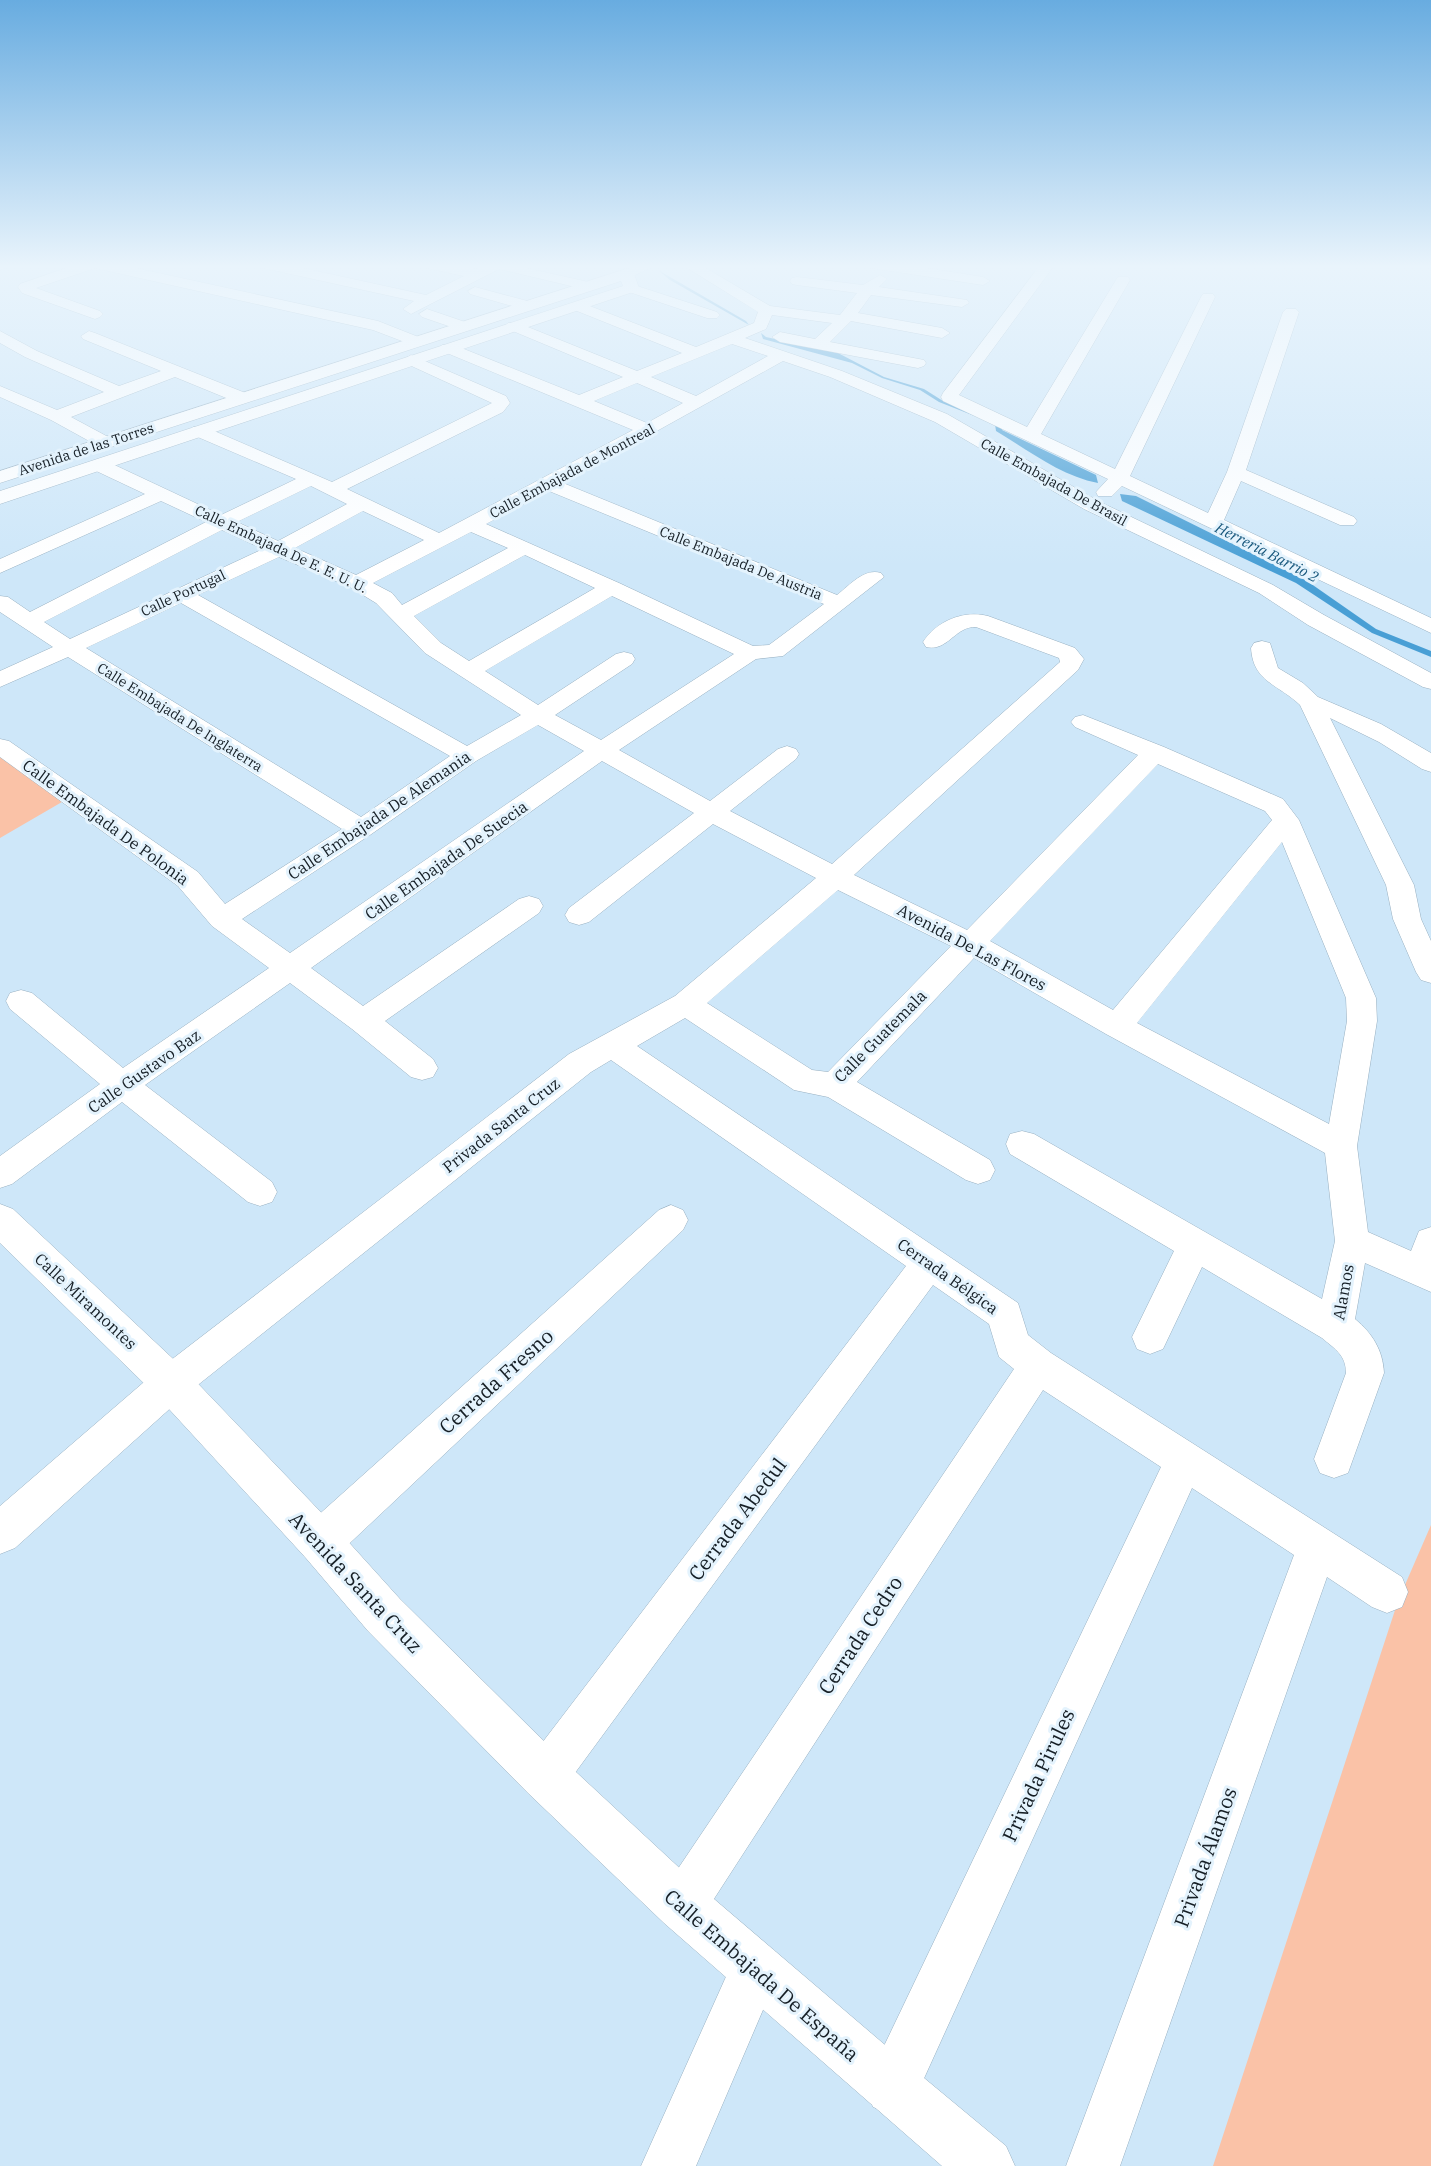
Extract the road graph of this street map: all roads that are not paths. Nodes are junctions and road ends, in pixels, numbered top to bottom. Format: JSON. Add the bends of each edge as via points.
{"nodes":[{"id":1,"x":56,"y":365,"type":"edge"},
{"id":2,"x":160,"y":365,"type":"edge"},
{"id":3,"x":342,"y":365,"type":"edge"},
{"id":4,"x":396,"y":365,"type":"edge"},
{"id":5,"x":422,"y":365,"type":"edge"},
{"id":6,"x":489,"y":365,"type":"edge"},
{"id":7,"x":607,"y":365,"type":"edge"},
{"id":8,"x":664,"y":365,"type":"edge"},
{"id":9,"x":765,"y":365,"type":"edge"},
{"id":10,"x":810,"y":365,"type":"edge"},
{"id":11,"x":973,"y":365,"type":"edge"},
{"id":12,"x":1072,"y":365,"type":"edge"},
{"id":13,"x":1175,"y":365,"type":"edge"},
{"id":14,"x":1273,"y":365,"type":"edge"},
{"id":15,"x":175,"y":371,"type":"junction"},
{"id":16,"x":636,"y":377,"type":"junction"},
{"id":17,"x":0,"y":391,"type":"edge"},
{"id":18,"x":120,"y":393,"type":"junction"},
{"id":19,"x":242,"y":398,"type":"junction"},
{"id":20,"x":577,"y":402,"type":"junction"},
{"id":21,"x":699,"y":403,"type":"junction"},
{"id":22,"x":57,"y":416,"type":"junction"},
{"id":23,"x":649,"y":430,"type":"junction"},
{"id":24,"x":199,"y":431,"type":"junction"},
{"id":25,"x":141,"y":432,"type":"junction"},
{"id":26,"x":1031,"y":435,"type":"junction"},
{"id":27,"x":106,"y":443,"type":"junction"},
{"id":28,"x":159,"y":444,"type":"junction"},
{"id":29,"x":99,"y":465,"type":"junction"},
{"id":30,"x":1236,"y":472,"type":"junction"},
{"id":31,"x":0,"y":477,"type":"edge"},
{"id":32,"x":1120,"y":478,"type":"junction"},
{"id":33,"x":312,"y":479,"type":"junction"},
{"id":34,"x":548,"y":484,"type":"junction"},
{"id":35,"x":333,"y":489,"type":"junction"},
{"id":36,"x":160,"y":494,"type":"junction"},
{"id":37,"x":0,"y":498,"type":"edge"},
{"id":38,"x":363,"y":503,"type":"junction"},
{"id":39,"x":1091,"y":505,"type":"junction"},
{"id":40,"x":1214,"y":521,"type":"junction"},
{"id":41,"x":1347,"y":521,"type":"dead end"},
{"id":42,"x":222,"y":522,"type":"junction"},
{"id":43,"x":471,"y":525,"type":"junction"},
{"id":44,"x":439,"y":540,"type":"junction"},
{"id":45,"x":524,"y":547,"type":"junction"},
{"id":46,"x":279,"y":549,"type":"junction"},
{"id":47,"x":0,"y":567,"type":"edge"},
{"id":48,"x":874,"y":577,"type":"dead end"},
{"id":49,"x":357,"y":583,"type":"junction"},
{"id":50,"x":612,"y":587,"type":"junction"},
{"id":51,"x":181,"y":594,"type":"junction"},
{"id":52,"x":0,"y":602,"type":"edge"},
{"id":53,"x":839,"y":603,"type":"junction"},
{"id":54,"x":401,"y":614,"type":"junction"},
{"id":55,"x":29,"y":621,"type":"junction"},
{"id":56,"x":1431,"y":626,"type":"edge"},
{"id":57,"x":934,"y":642,"type":"dead end"},
{"id":58,"x":68,"y":647,"type":"junction"},
{"id":59,"x":1262,"y":648,"type":"dead end"},
{"id":60,"x":750,"y":653,"type":"junction"},
{"id":61,"x":624,"y":659,"type":"dead end"},
{"id":62,"x":469,"y":671,"type":"junction"},
{"id":63,"x":0,"y":680,"type":"edge"},
{"id":64,"x":1431,"y":682,"type":"edge"},
{"id":65,"x":1310,"y":702,"type":"junction"},
{"id":66,"x":538,"y":715,"type":"junction"},
{"id":67,"x":1083,"y":722,"type":"dead end"},
{"id":68,"x":0,"y":746,"type":"edge"},
{"id":69,"x":601,"y":751,"type":"junction"},
{"id":70,"x":1155,"y":752,"type":"junction"},
{"id":71,"x":788,"y":754,"type":"dead end"},
{"id":72,"x":467,"y":756,"type":"junction"},
{"id":73,"x":1431,"y":764,"type":"edge"},
{"id":74,"x":712,"y":813,"type":"junction"},
{"id":75,"x":1286,"y":820,"type":"junction"},
{"id":76,"x":361,"y":829,"type":"junction"},
{"id":77,"x":835,"y":877,"type":"junction"},
{"id":78,"x":529,"y":906,"type":"dead end"},
{"id":79,"x":579,"y":915,"type":"dead end"},
{"id":80,"x":222,"y":919,"type":"junction"},
{"id":81,"x":970,"y":943,"type":"junction"},
{"id":82,"x":291,"y":970,"type":"junction"},
{"id":83,"x":1431,"y":972,"type":"edge"},
{"id":84,"x":21,"y":1001,"type":"dead end"},
{"id":85,"x":686,"y":1004,"type":"junction"},
{"id":86,"x":363,"y":1021,"type":"junction"},
{"id":87,"x":1117,"y":1026,"type":"junction"},
{"id":88,"x":614,"y":1046,"type":"junction"},
{"id":89,"x":423,"y":1068,"type":"dead end"},
{"id":90,"x":122,"y":1085,"type":"junction"},
{"id":91,"x":835,"y":1085,"type":"junction"},
{"id":92,"x":1022,"y":1144,"type":"dead end"},
{"id":93,"x":1341,"y":1146,"type":"junction"},
{"id":94,"x":978,"y":1170,"type":"dead end"},
{"id":95,"x":0,"y":1174,"type":"edge"},
{"id":96,"x":260,"y":1192,"type":"dead end"},
{"id":97,"x":0,"y":1220,"type":"edge"},
{"id":98,"x":672,"y":1220,"type":"dead end"},
{"id":99,"x":1352,"y":1241,"type":"junction"},
{"id":100,"x":1195,"y":1245,"type":"junction"},
{"id":101,"x":930,"y":1263,"type":"junction"},
{"id":102,"x":1428,"y":1263,"type":"edge"},
{"id":103,"x":1335,"y":1326,"type":"junction"},
{"id":104,"x":1150,"y":1337,"type":"dead end"},
{"id":105,"x":1038,"y":1365,"type":"junction"},
{"id":106,"x":171,"y":1383,"type":"junction"},
{"id":107,"x":1334,"y":1459,"type":"dead end"},
{"id":108,"x":1184,"y":1461,"type":"junction"},
{"id":109,"x":0,"y":1533,"type":"edge"},
{"id":110,"x":320,"y":1542,"type":"junction"},
{"id":111,"x":1317,"y":1548,"type":"junction"},
{"id":112,"x":1387,"y":1593,"type":"dead end"},
{"id":113,"x":545,"y":1776,"type":"junction"},
{"id":114,"x":681,"y":1905,"type":"junction"},
{"id":115,"x":756,"y":1968,"type":"junction"},
{"id":116,"x":892,"y":2088,"type":"junction"},
{"id":117,"x":981,"y":2164,"type":"edge"},
{"id":118,"x":668,"y":2166,"type":"edge"},
{"id":119,"x":1093,"y":2166,"type":"edge"}],
"edges":[{"from":1,"to":18,"type":"street"},
{"from":2,"to":15,"type":"street"},
{"from":3,"to":19,"type":"main road","name":"Avenida de las Torres"},
{"from":4,"to":24,"type":"main road"},
{"from":5,"to":35,"type":"street","via":[[500,400],[501,404]]},
{"from":6,"to":20,"type":"street"},
{"from":7,"to":16,"type":"street"},
{"from":8,"to":16,"type":"street"},
{"from":9,"to":21,"type":"street","name":"Calle Embajada de Montreal"},
{"from":10,"to":39,"type":"street","name":"Calle Embajada De Brasil","via":[[941,418]]},
{"from":11,"to":26,"type":"street","via":[[949,397]]},
{"from":12,"to":26,"type":"street"},
{"from":13,"to":32,"type":"street"},
{"from":14,"to":30,"type":"street"},
{"from":15,"to":18,"type":"street"},
{"from":15,"to":19,"type":"street"},
{"from":16,"to":20,"type":"street"},
{"from":16,"to":21,"type":"street"},
{"from":17,"to":22,"type":"street"},
{"from":18,"to":22,"type":"street"},
{"from":19,"to":25,"type":"main road","name":"Avenida de las Torres"},
{"from":20,"to":23,"type":"street"},
{"from":21,"to":23,"type":"street","name":"Calle Embajada de Montreal"},
{"from":22,"to":27,"type":"street"},
{"from":23,"to":34,"type":"street","name":"Calle Embajada de Montreal"},
{"from":24,"to":28,"type":"main road"},
{"from":24,"to":33,"type":"street"},
{"from":25,"to":27,"type":"main road","name":"Avenida de las Torres"},
{"from":25,"to":28,"type":"main road"},
{"from":26,"to":32,"type":"street"},
{"from":27,"to":31,"type":"main road","name":"Avenida de las Torres"},
{"from":28,"to":29,"type":"main road"},
{"from":29,"to":36,"type":"street","name":"Calle Embajada De E. E. U. U."},
{"from":29,"to":37,"type":"main road"},
{"from":30,"to":40,"type":"street"},
{"from":30,"to":41,"type":"street"},
{"from":32,"to":39,"type":"street"},
{"from":32,"to":40,"type":"street"},
{"from":33,"to":35,"type":"street"},
{"from":33,"to":42,"type":"street"},
{"from":34,"to":43,"type":"street","name":"Calle Embajada de Montreal"},
{"from":34,"to":53,"type":"street","name":"Calle Embajada De Austria"},
{"from":35,"to":38,"type":"street"},
{"from":36,"to":42,"type":"street","name":"Calle Embajada De E. E. U. U."},
{"from":36,"to":47,"type":"street"},
{"from":38,"to":44,"type":"street"},
{"from":38,"to":46,"type":"street","name":"Calle Portugal"},
{"from":39,"to":64,"type":"street","name":"Calle Embajada De Brasil","via":[[1266,589]]},
{"from":40,"to":56,"type":"street"},
{"from":42,"to":46,"type":"street","name":"Calle Embajada De E. E. U. U."},
{"from":42,"to":55,"type":"street"},
{"from":43,"to":44,"type":"street","name":"Calle Embajada de Montreal"},
{"from":43,"to":45,"type":"street"},
{"from":44,"to":49,"type":"street","name":"Calle Embajada de Montreal"},
{"from":45,"to":50,"type":"street"},
{"from":45,"to":54,"type":"street"},
{"from":46,"to":49,"type":"street","name":"Calle Embajada De E. E. U. U."},
{"from":46,"to":51,"type":"street","name":"Calle Portugal"},
{"from":48,"to":53,"type":"street"},
{"from":49,"to":54,"type":"street","name":"Calle Embajada De E. E. U. U.","via":[[384,598]]},
{"from":50,"to":60,"type":"street"},
{"from":50,"to":62,"type":"street"},
{"from":51,"to":58,"type":"street","name":"Calle Portugal"},
{"from":51,"to":72,"type":"street"},
{"from":52,"to":55,"type":"street","name":"Calle Embajada De Inglaterra"},
{"from":53,"to":60,"type":"street","name":"Calle Embajada De Austria","via":[[775,651]]},
{"from":54,"to":62,"type":"street","name":"Calle Embajada De E. E. U. U.","via":[[433,648]]},
{"from":55,"to":58,"type":"street","name":"Calle Embajada De Inglaterra"},
{"from":57,"to":77,"type":"street","name":"Privada Santa Cruz","via":[[968,619],[1067,653],[1073,659]]},
{"from":58,"to":63,"type":"street","name":"Calle Portugal"},
{"from":58,"to":76,"type":"street","name":"Calle Embajada De Inglaterra"},
{"from":59,"to":65,"type":"street","via":[[1262,664],[1268,673],[1293,686]]},
{"from":60,"to":69,"type":"street","name":"Calle Embajada De Austria"},
{"from":61,"to":66,"type":"street","name":"Calle Embajada De Alemania"},
{"from":62,"to":66,"type":"street","name":"Calle Embajada De E. E. U. U."},
{"from":65,"to":73,"type":"street","via":[[1344,715]]},
{"from":65,"to":83,"type":"street","via":[[1400,885],[1407,919]]},
{"from":66,"to":69,"type":"street","name":"Calle Embajada De E. E. U. U."},
{"from":66,"to":72,"type":"street","name":"Calle Embajada De Alemania"},
{"from":67,"to":70,"type":"street"},
{"from":68,"to":80,"type":"street","name":"Calle Embajada De Polonia","via":[[188,879]]},
{"from":69,"to":74,"type":"street","name":"Avenida De Las Flores"},
{"from":69,"to":82,"type":"street","name":"Calle Embajada De Suecia"},
{"from":70,"to":75,"type":"street","via":[[1275,806]]},
{"from":70,"to":81,"type":"street","name":"Calle Guatemala"},
{"from":71,"to":74,"type":"street"},
{"from":72,"to":76,"type":"street","name":"Calle Embajada De Alemania"},
{"from":74,"to":77,"type":"street","name":"Avenida De Las Flores"},
{"from":74,"to":79,"type":"street"},
{"from":75,"to":87,"type":"street"},
{"from":75,"to":93,"type":"street","name":"Alamos","via":[[1361,998],[1362,1021]]},
{"from":76,"to":80,"type":"street","name":"Calle Embajada De Alemania"},
{"from":77,"to":81,"type":"street","name":"Avenida De Las Flores"},
{"from":77,"to":85,"type":"street","name":"Privada Santa Cruz"},
{"from":78,"to":86,"type":"street"},
{"from":80,"to":82,"type":"street","name":"Calle Embajada De Polonia"},
{"from":81,"to":87,"type":"street","name":"Avenida De Las Flores"},
{"from":81,"to":91,"type":"street","name":"Calle Guatemala"},
{"from":82,"to":86,"type":"street","name":"Calle Embajada De Polonia"},
{"from":82,"to":90,"type":"street","name":"Calle Gustavo Baz"},
{"from":84,"to":90,"type":"street"},
{"from":85,"to":88,"type":"street","name":"Privada Santa Cruz"},
{"from":85,"to":91,"type":"street","name":"Calle Guatemala","via":[[805,1081]]},
{"from":86,"to":89,"type":"street","name":"Calle Embajada De Polonia"},
{"from":87,"to":93,"type":"street","name":"Avenida De Las Flores"},
{"from":88,"to":101,"type":"street","name":"Cerrada Bélgica"},
{"from":88,"to":106,"type":"street","name":"Privada Santa Cruz","via":[[580,1063]]},
{"from":90,"to":95,"type":"street","name":"Calle Gustavo Baz"},
{"from":90,"to":96,"type":"street"},
{"from":91,"to":94,"type":"street"},
{"from":92,"to":100,"type":"street"},
{"from":93,"to":99,"type":"street","name":"Alamos"},
{"from":97,"to":106,"type":"main road","name":"Calle Miramontes"},
{"from":98,"to":110,"type":"street","name":"Cerrada Fresno"},
{"from":99,"to":102,"type":"street"},
{"from":99,"to":103,"type":"street","name":"Alamos"},
{"from":100,"to":103,"type":"street"},
{"from":100,"to":104,"type":"street"},
{"from":101,"to":105,"type":"street","name":"Cerrada Bélgica","via":[[1005,1315],[1012,1345]]},
{"from":101,"to":113,"type":"street","name":"Cerrada Abedul"},
{"from":103,"to":107,"type":"street","name":"Alamos","via":[[1357,1344],[1366,1366]]},
{"from":105,"to":108,"type":"street","name":"Cerrada Bélgica"},
{"from":105,"to":114,"type":"street","name":"Cerrada Cedro"},
{"from":106,"to":109,"type":"street","name":"Privada Santa Cruz"},
{"from":106,"to":110,"type":"main road","name":"Avenida Santa Cruz"},
{"from":108,"to":111,"type":"street","name":"Cerrada Bélgica"},
{"from":108,"to":116,"type":"street","name":"Privada Pirules"},
{"from":110,"to":113,"type":"main road","name":"Avenida Santa Cruz","via":[[384,1616]]},
{"from":111,"to":112,"type":"street","name":"Cerrada Bélgica"},
{"from":111,"to":119,"type":"street","name":"Privada Álamos"},
{"from":113,"to":114,"type":"main road","name":"Calle Embajada De España"},
{"from":114,"to":115,"type":"main road","name":"Calle Embajada De España"},
{"from":115,"to":116,"type":"main road","name":"Calle Embajada De España"},
{"from":115,"to":118,"type":"street"},
{"from":116,"to":117,"type":"main road","name":"Calle Embajada De España"}]}
